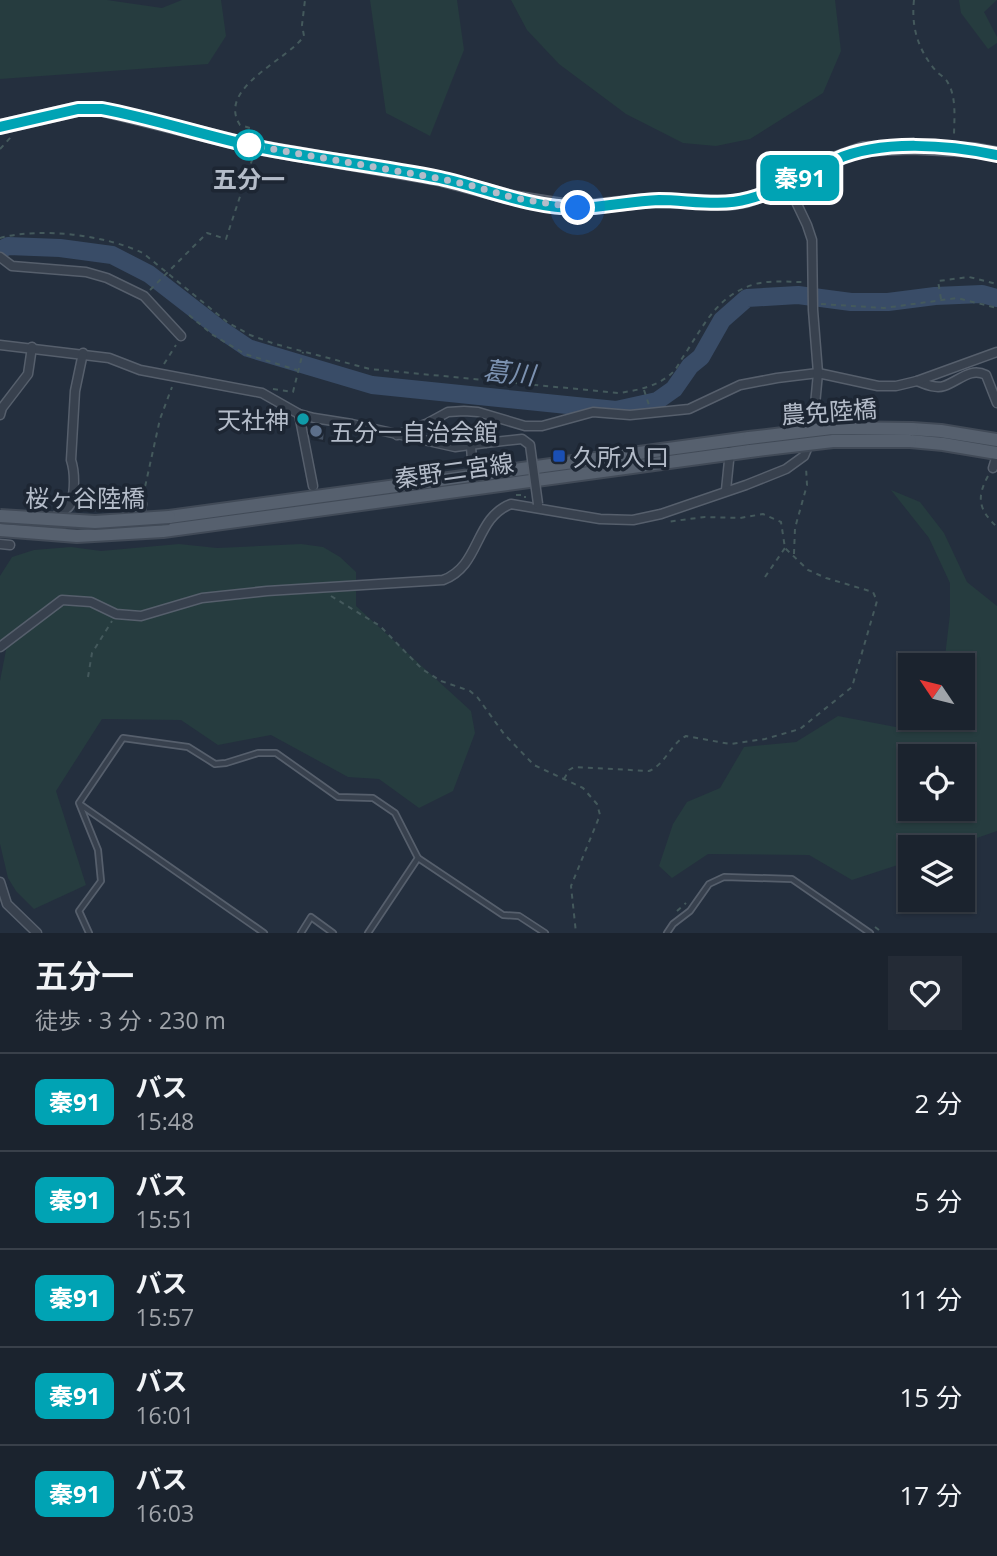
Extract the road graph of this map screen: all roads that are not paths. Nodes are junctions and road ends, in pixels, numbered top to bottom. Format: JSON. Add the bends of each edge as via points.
{"nodes":[{"id":1,"x":0,"y":127,"type":"edge"},
{"id":2,"x":997,"y":155,"type":"edge"},
{"id":3,"x":788,"y":185,"type":"junction"},
{"id":4,"x":0,"y":259,"type":"edge"},
{"id":5,"x":181,"y":336,"type":"road end"},
{"id":6,"x":0,"y":345,"type":"edge"},
{"id":7,"x":32,"y":347,"type":"junction"},
{"id":8,"x":997,"y":352,"type":"edge"},
{"id":9,"x":83,"y":353,"type":"junction"},
{"id":10,"x":818,"y":373,"type":"junction"},
{"id":11,"x":917,"y":381,"type":"junction"},
{"id":12,"x":997,"y":404,"type":"edge"},
{"id":13,"x":299,"y":414,"type":"junction"},
{"id":14,"x":0,"y":415,"type":"edge"},
{"id":15,"x":397,"y":435,"type":"junction"},
{"id":16,"x":911,"y":435,"type":"junction"},
{"id":17,"x":997,"y":440,"type":"edge"},
{"id":18,"x":750,"y":445,"type":"joint"},
{"id":19,"x":471,"y":446,"type":"junction"},
{"id":20,"x":730,"y":447,"type":"junction"},
{"id":21,"x":997,"y":454,"type":"edge"},
{"id":22,"x":993,"y":468,"type":"road end"},
{"id":23,"x":473,"y":476,"type":"junction"},
{"id":24,"x":313,"y":486,"type":"dead end"},
{"id":25,"x":726,"y":490,"type":"junction"},
{"id":26,"x":142,"y":504,"type":"dead end"},
{"id":27,"x":538,"y":506,"type":"junction"},
{"id":28,"x":0,"y":516,"type":"edge"},
{"id":29,"x":169,"y":517,"type":"joint"},
{"id":30,"x":0,"y":530,"type":"edge"},
{"id":31,"x":163,"y":531,"type":"joint"},
{"id":32,"x":0,"y":544,"type":"edge"},
{"id":33,"x":10,"y":545,"type":"dead end"},
{"id":34,"x":0,"y":647,"type":"edge"},
{"id":35,"x":79,"y":803,"type":"junction"},
{"id":36,"x":418,"y":858,"type":"junction"},
{"id":37,"x":0,"y":882,"type":"edge"},
{"id":38,"x":37,"y":933,"type":"edge"},
{"id":39,"x":89,"y":933,"type":"edge"},
{"id":40,"x":264,"y":933,"type":"edge"},
{"id":41,"x":300,"y":933,"type":"edge"},
{"id":42,"x":333,"y":933,"type":"edge"},
{"id":43,"x":368,"y":933,"type":"edge"},
{"id":44,"x":545,"y":933,"type":"edge"},
{"id":45,"x":667,"y":933,"type":"edge"},
{"id":46,"x":870,"y":933,"type":"edge"}],
"edges":[{"from":1,"to":3,"type":"street","via":[[78,109],[102,109],[256,146],[578,208],[654,200],[729,203]]},
{"from":2,"to":3,"type":"street","via":[[912,147],[863,149]]},
{"from":3,"to":10,"type":"street","via":[[812,240]]},
{"from":4,"to":5,"type":"street","via":[[12,266],[107,278],[144,296]]},
{"from":6,"to":7,"type":"street"},
{"from":7,"to":9,"type":"street"},
{"from":7,"to":14,"type":"street","via":[[28,374]]},
{"from":8,"to":11,"type":"street"},
{"from":9,"to":13,"type":"street","via":[[140,370],[262,393]]},
{"from":9,"to":26,"type":"street","via":[[75,391],[72,502],[57,518],[73,528],[138,527]]},
{"from":10,"to":11,"type":"street","via":[[878,386]]},
{"from":10,"to":15,"type":"street","via":[[740,384],[689,409],[630,415],[593,412],[542,426],[525,426],[478,412],[448,412]]},
{"from":10,"to":25,"type":"street","via":[[812,437],[804,456],[786,469]]},
{"from":11,"to":12,"type":"street","via":[[942,387],[980,372],[986,375]]},
{"from":13,"to":15,"type":"street"},
{"from":13,"to":24,"type":"street"},
{"from":15,"to":19,"type":"street"},
{"from":16,"to":17,"type":"main road","via":[[941,431]]},
{"from":16,"to":18,"type":"main road","name":"農免陸橋","bridge":true},
{"from":16,"to":21,"type":"main road"},
{"from":18,"to":20,"type":"main road","name":"秦野二宮線"},
{"from":19,"to":23,"type":"street"},
{"from":19,"to":27,"type":"street","bridge":true,"via":[[522,439],[530,445]]},
{"from":20,"to":23,"type":"main road","name":"秦野二宮線"},
{"from":20,"to":25,"type":"street"},
{"from":20,"to":31,"type":"main road","name":"秦野二宮線"},
{"from":21,"to":22,"type":"street"},
{"from":23,"to":29,"type":"main road","name":"秦野二宮線"},
{"from":25,"to":27,"type":"street","via":[[633,520],[600,519]]},
{"from":27,"to":34,"type":"street","via":[[500,508],[465,566],[443,580],[202,598],[141,616],[116,614],[91,602],[62,600]]},
{"from":28,"to":29,"type":"main road","name":"桜ヶ谷陸橋","bridge":true,"via":[[95,522]]},
{"from":30,"to":31,"type":"main road","name":"桜ヶ谷陸橋","via":[[77,536]]},
{"from":32,"to":33,"type":"street"},
{"from":35,"to":36,"type":"lane","via":[[122,738],[188,747],[215,764],[258,753],[276,754],[338,797],[373,798],[395,813]]},
{"from":35,"to":39,"type":"lane","via":[[98,850],[101,881],[79,911]]},
{"from":35,"to":40,"type":"lane"},
{"from":36,"to":43,"type":"lane"},
{"from":36,"to":44,"type":"lane","via":[[503,915],[519,916]]},
{"from":37,"to":38,"type":"street","via":[[7,904]]},
{"from":41,"to":42,"type":"lane","via":[[312,917]]},
{"from":45,"to":46,"type":"lane","via":[[709,884],[724,877],[792,879]]}]}
